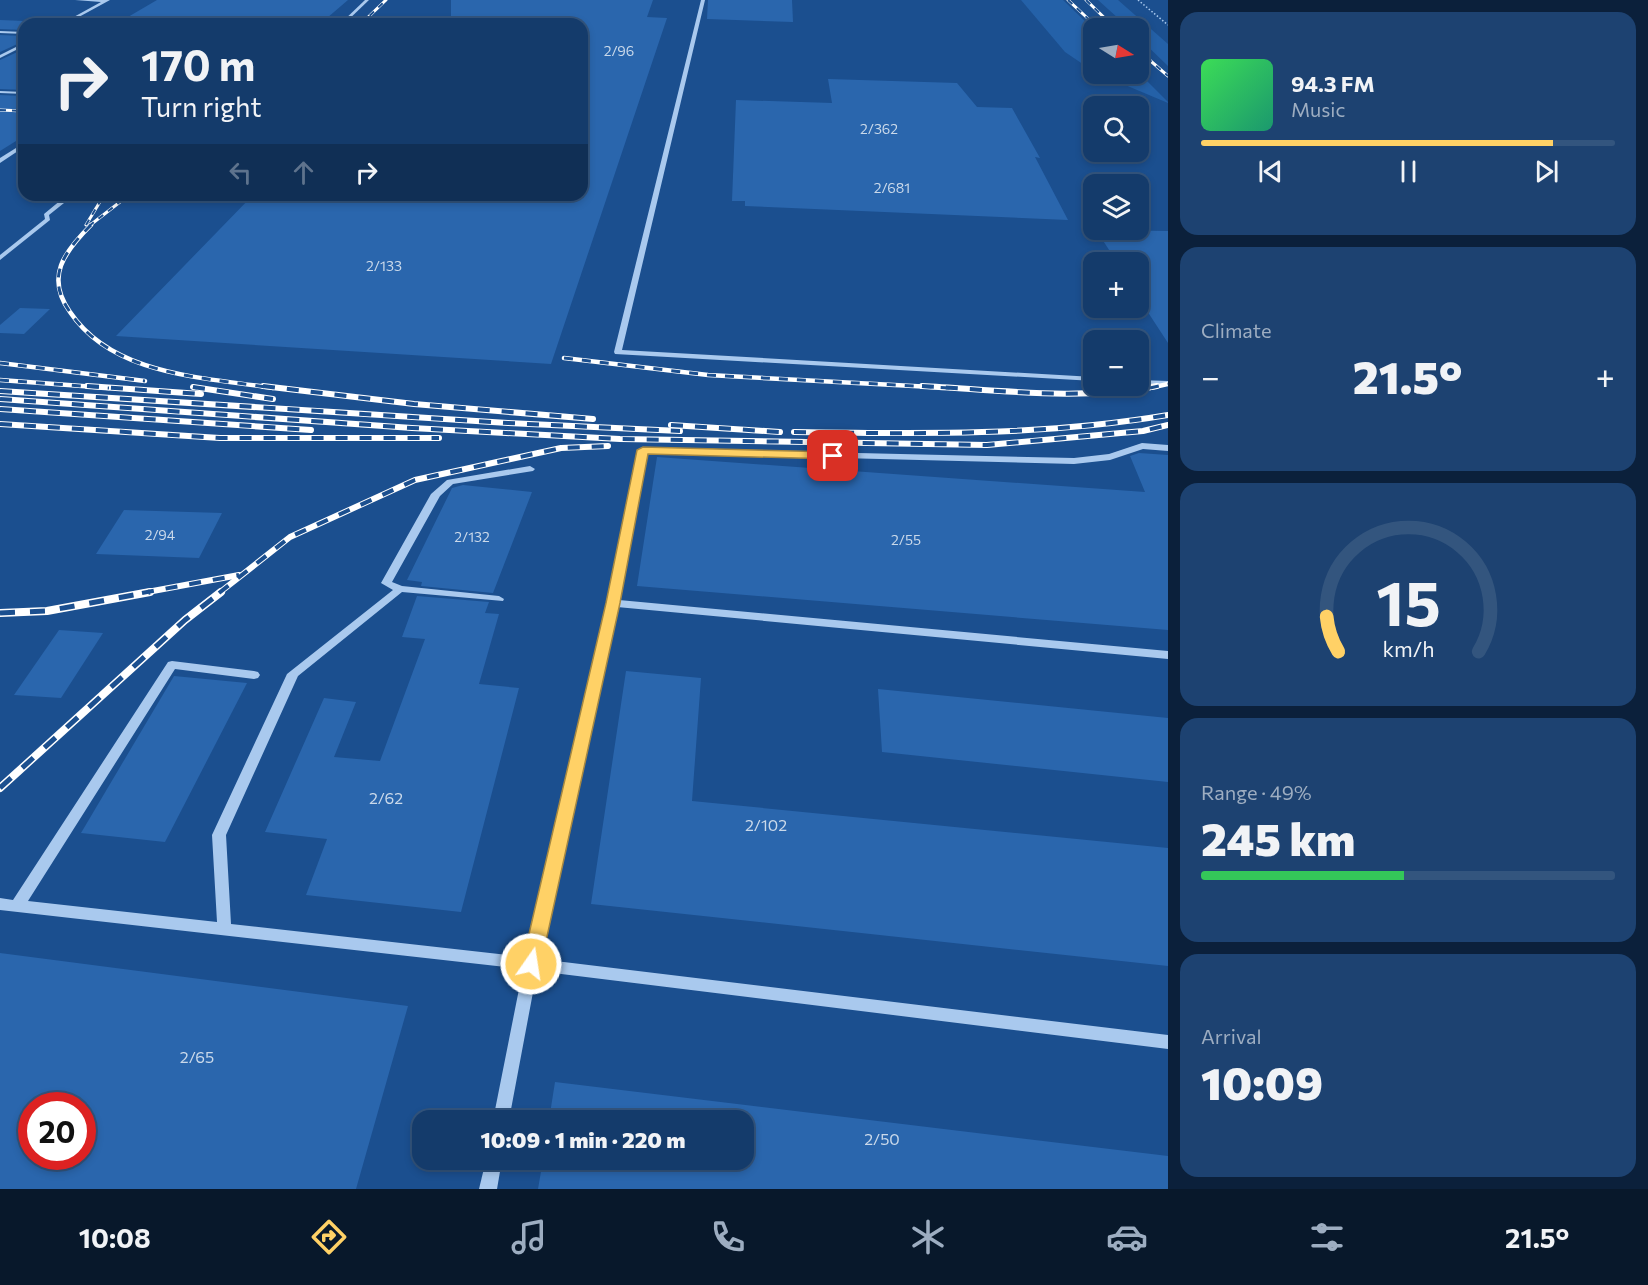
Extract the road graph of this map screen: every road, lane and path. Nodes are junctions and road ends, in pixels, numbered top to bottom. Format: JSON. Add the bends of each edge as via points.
{"nodes":[{"id":1,"x":77,"y":0,"type":"edge"},
{"id":2,"x":108,"y":0,"type":"edge"},
{"id":3,"x":367,"y":0,"type":"edge"},
{"id":4,"x":703,"y":0,"type":"edge"},
{"id":5,"x":1138,"y":0,"type":"edge"},
{"id":6,"x":74,"y":18,"type":"edge"},
{"id":7,"x":348,"y":18,"type":"edge"},
{"id":8,"x":1168,"y":26,"type":"edge"},
{"id":9,"x":0,"y":32,"type":"edge"},
{"id":10,"x":18,"y":33,"type":"edge"},
{"id":11,"x":18,"y":47,"type":"edge"},
{"id":12,"x":0,"y":57,"type":"edge"},
{"id":13,"x":0,"y":92,"type":"edge"},
{"id":14,"x":18,"y":93,"type":"edge"},
{"id":15,"x":18,"y":149,"type":"edge"},
{"id":16,"x":0,"y":161,"type":"edge"},
{"id":17,"x":64,"y":201,"type":"edge"},
{"id":18,"x":0,"y":258,"type":"edge"},
{"id":19,"x":1083,"y":378,"type":"edge"},
{"id":20,"x":1149,"y":382,"type":"edge"},
{"id":21,"x":1168,"y":383,"type":"edge"},
{"id":22,"x":1168,"y":448,"type":"edge"},
{"id":23,"x":530,"y":469,"type":"dead end"},
{"id":24,"x":400,"y":589,"type":"junction"},
{"id":25,"x":499,"y":599,"type":"dead end"},
{"id":26,"x":613,"y":603,"type":"junction"},
{"id":27,"x":1168,"y":655,"type":"edge"},
{"id":28,"x":254,"y":675,"type":"dead end"},
{"id":29,"x":0,"y":904,"type":"edge"},
{"id":30,"x":17,"y":906,"type":"junction"},
{"id":31,"x":224,"y":929,"type":"junction"},
{"id":32,"x":531,"y":964,"type":"junction"},
{"id":33,"x":1168,"y":1042,"type":"edge"},
{"id":34,"x":503,"y":1110,"type":"edge"},
{"id":35,"x":492,"y":1170,"type":"edge"},
{"id":36,"x":488,"y":1189,"type":"edge"}],
"edges":[{"from":1,"to":2,"type":"lane"},
{"from":2,"to":6,"type":"lane"},
{"from":3,"to":7,"type":"lane"},
{"from":4,"to":19,"type":"lane","via":[[618,352]]},
{"from":5,"to":8,"type":"path"},
{"from":9,"to":10,"type":"lane"},
{"from":11,"to":12,"type":"lane"},
{"from":13,"to":14,"type":"lane"},
{"from":15,"to":16,"type":"lane"},
{"from":17,"to":18,"type":"lane","via":[[46,215],[48,219]]},
{"from":20,"to":21,"type":"lane"},
{"from":22,"to":26,"type":"lane","via":[[1142,446],[1110,457],[1074,461],[643,450]]},
{"from":23,"to":24,"type":"lane","via":[[450,482],[436,494],[387,583]]},
{"from":24,"to":25,"type":"lane"},
{"from":24,"to":31,"type":"lane","via":[[293,674],[219,835]]},
{"from":26,"to":27,"type":"lane"},
{"from":26,"to":32,"type":"lane"},
{"from":28,"to":30,"type":"lane","via":[[172,666]]},
{"from":29,"to":30,"type":"lane"},
{"from":30,"to":31,"type":"lane"},
{"from":31,"to":32,"type":"lane"},
{"from":32,"to":33,"type":"lane"},
{"from":32,"to":34,"type":"lane"},
{"from":35,"to":36,"type":"lane"}]}
